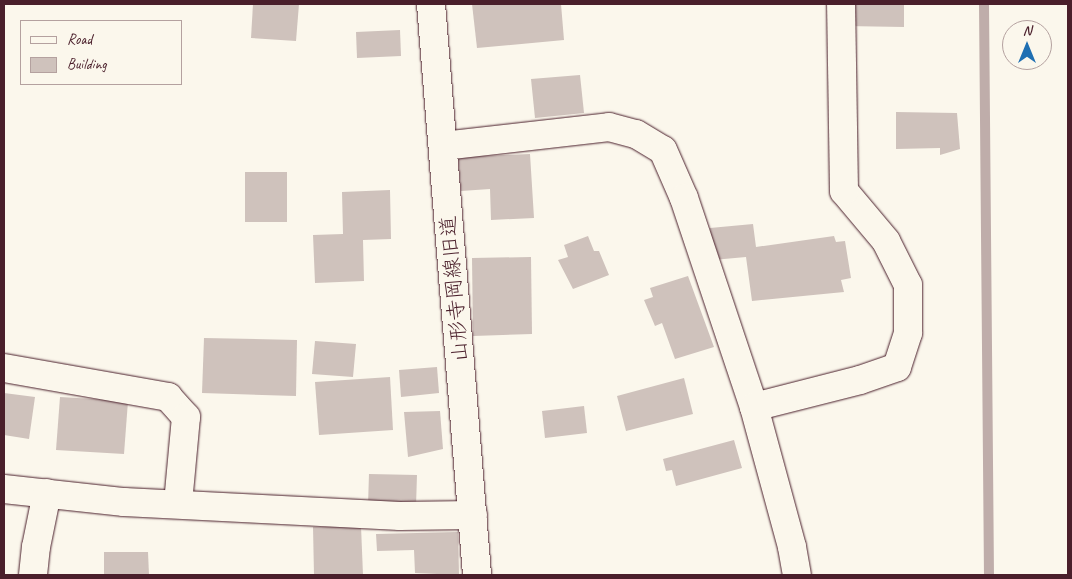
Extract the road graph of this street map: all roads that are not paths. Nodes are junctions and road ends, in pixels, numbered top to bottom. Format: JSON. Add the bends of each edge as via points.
{"nodes":[{"id":1,"x":431,"y":4,"type":"edge"},
{"id":2,"x":841,"y":4,"type":"edge"},
{"id":3,"x":443,"y":146,"type":"junction"},
{"id":4,"x":4,"y":368,"type":"edge"},
{"id":5,"x":754,"y":407,"type":"junction"},
{"id":6,"x":4,"y":489,"type":"edge"},
{"id":7,"x":47,"y":494,"type":"junction"},
{"id":8,"x":178,"y":504,"type":"junction"},
{"id":9,"x":473,"y":515,"type":"junction"},
{"id":10,"x":34,"y":575,"type":"edge"},
{"id":11,"x":478,"y":575,"type":"edge"},
{"id":12,"x":797,"y":575,"type":"edge"}],
"edges":[{"from":1,"to":3,"type":"street","name":"山形寺岡線旧道"},
{"from":2,"to":5,"type":"street","via":[[844,190],[886,241],[908,286],[908,333],[897,367],[860,380]]},
{"from":3,"to":5,"type":"street","via":[[609,128],[636,134],[663,150],[684,198]]},
{"from":3,"to":9,"type":"street","name":"山形寺岡線旧道"},
{"from":4,"to":8,"type":"street","via":[[168,396],[186,417]]},
{"from":5,"to":12,"type":"street"},
{"from":6,"to":7,"type":"street"},
{"from":7,"to":8,"type":"street"},
{"from":7,"to":10,"type":"street"},
{"from":8,"to":9,"type":"street","via":[[400,516]]},
{"from":9,"to":11,"type":"street","name":"山形寺岡線旧道"}]}
